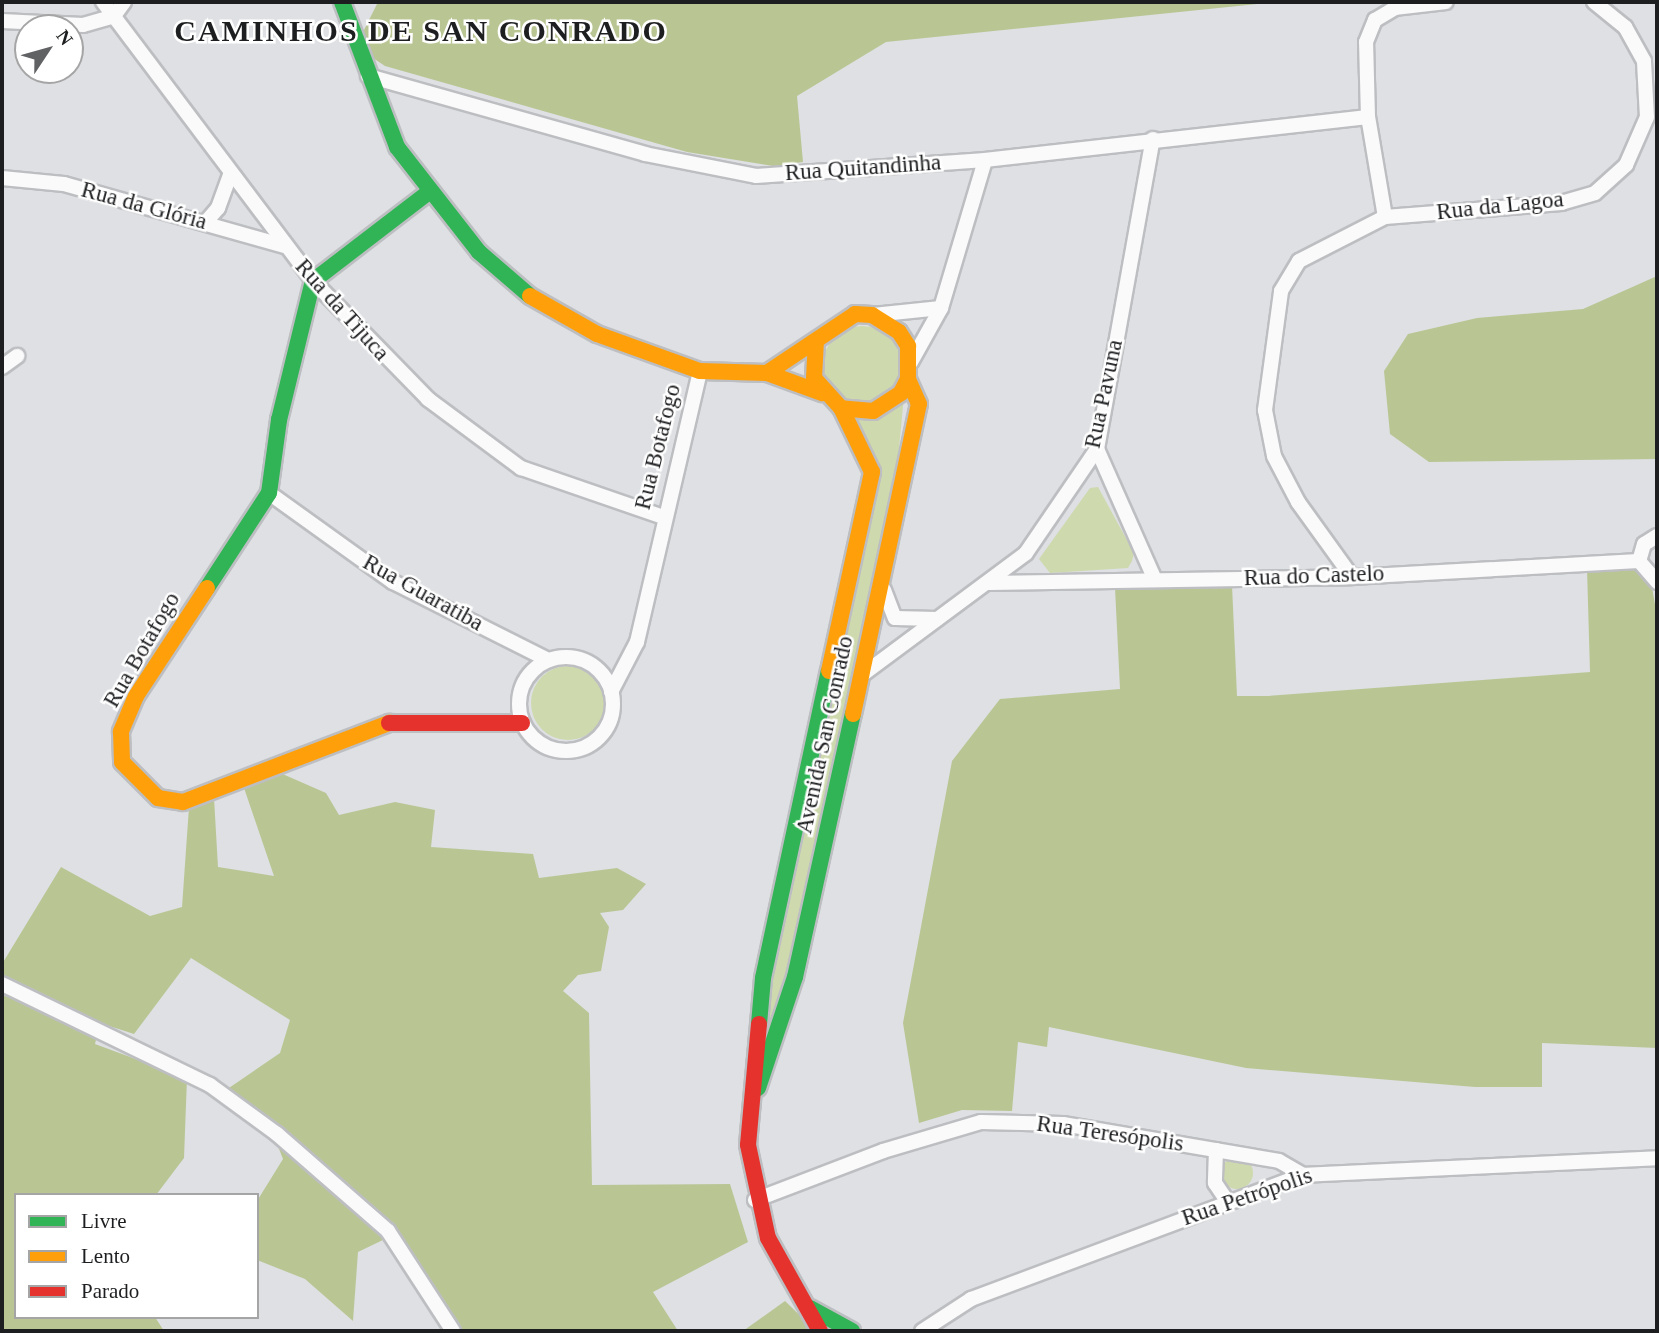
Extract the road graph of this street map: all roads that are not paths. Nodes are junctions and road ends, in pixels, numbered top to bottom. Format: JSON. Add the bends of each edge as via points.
{"nodes":[{"id":1,"x":103,"y":2,"type":"edge"},
{"id":2,"x":124,"y":2,"type":"edge"},
{"id":3,"x":1446,"y":2,"type":"edge"},
{"id":4,"x":1594,"y":2,"type":"edge"},
{"id":5,"x":345,"y":3,"type":"edge"},
{"id":6,"x":114,"y":16,"type":"junction"},
{"id":7,"x":2,"y":21,"type":"edge"},
{"id":8,"x":368,"y":76,"type":"junction"},
{"id":9,"x":1368,"y":117,"type":"junction"},
{"id":10,"x":1153,"y":139,"type":"junction"},
{"id":11,"x":985,"y":159,"type":"junction"},
{"id":12,"x":231,"y":173,"type":"junction"},
{"id":13,"x":2,"y":178,"type":"edge"},
{"id":14,"x":429,"y":192,"type":"junction"},
{"id":15,"x":1385,"y":217,"type":"junction"},
{"id":16,"x":205,"y":223,"type":"junction"},
{"id":17,"x":285,"y":246,"type":"junction"},
{"id":18,"x":313,"y":281,"type":"junction"},
{"id":19,"x":941,"y":308,"type":"junction"},
{"id":20,"x":872,"y":315,"type":"junction"},
{"id":21,"x":816,"y":344,"type":"junction"},
{"id":22,"x":17,"y":356,"type":"dead end"},
{"id":23,"x":2,"y":367,"type":"edge"},
{"id":24,"x":910,"y":370,"type":"junction"},
{"id":25,"x":700,"y":371,"type":"junction"},
{"id":26,"x":767,"y":373,"type":"junction"},
{"id":27,"x":822,"y":393,"type":"junction"},
{"id":28,"x":841,"y":408,"type":"junction"},
{"id":29,"x":1097,"y":449,"type":"junction"},
{"id":30,"x":270,"y":493,"type":"junction"},
{"id":31,"x":663,"y":517,"type":"junction"},
{"id":32,"x":1657,"y":536,"type":"edge"},
{"id":33,"x":1639,"y":561,"type":"junction"},
{"id":34,"x":1352,"y":576,"type":"junction"},
{"id":35,"x":1155,"y":580,"type":"junction"},
{"id":36,"x":882,"y":581,"type":"junction"},
{"id":37,"x":1657,"y":582,"type":"edge"},
{"id":38,"x":989,"y":583,"type":"junction"},
{"id":39,"x":938,"y":618,"type":"junction"},
{"id":40,"x":548,"y":660,"type":"junction"},
{"id":41,"x":862,"y":675,"type":"junction"},
{"id":42,"x":611,"y":692,"type":"junction"},
{"id":43,"x":522,"y":723,"type":"junction"},
{"id":44,"x":2,"y":984,"type":"edge"},
{"id":45,"x":754,"y":1098,"type":"junction"},
{"id":46,"x":1216,"y":1150,"type":"junction"},
{"id":47,"x":1657,"y":1158,"type":"edge"},
{"id":48,"x":1303,"y":1175,"type":"junction"},
{"id":49,"x":755,"y":1200,"type":"junction"},
{"id":50,"x":1227,"y":1201,"type":"junction"},
{"id":51,"x":810,"y":1308,"type":"junction"},
{"id":52,"x":939,"y":1315,"type":"junction"},
{"id":53,"x":453,"y":1331,"type":"edge"},
{"id":54,"x":820,"y":1331,"type":"edge"},
{"id":55,"x":852,"y":1331,"type":"edge"},
{"id":56,"x":922,"y":1331,"type":"edge"},
{"id":57,"x":933,"y":1331,"type":"edge"}],
"edges":[{"from":1,"to":6,"type":"street","name":"Rua da Tijuca"},
{"from":2,"to":6,"type":"street"},
{"from":3,"to":9,"type":"street","via":[[1395,8],[1376,20],[1366,42]]},
{"from":4,"to":15,"type":"street","name":"Rua da Lagoa","via":[[1625,27],[1644,61],[1647,117],[1626,165],[1595,192],[1561,203]]},
{"from":5,"to":8,"type":"street"},
{"from":6,"to":7,"type":"street","via":[[83,25]]},
{"from":6,"to":12,"type":"street","name":"Rua da Tijuca"},
{"from":8,"to":11,"type":"street","name":"Rua Quitandinha","via":[[645,154],[756,176]]},
{"from":8,"to":14,"type":"street","via":[[397,147]]},
{"from":9,"to":10,"type":"street","name":"Rua Quitandinha"},
{"from":9,"to":15,"type":"street"},
{"from":10,"to":11,"type":"street","name":"Rua Quitandinha"},
{"from":10,"to":29,"type":"street","name":"Rua Pavuna"},
{"from":11,"to":19,"type":"street"},
{"from":12,"to":16,"type":"street","via":[[218,208]]},
{"from":12,"to":17,"type":"street","name":"Rua da Tijuca"},
{"from":13,"to":16,"type":"street","name":"Rua da Glória","via":[[64,184]]},
{"from":14,"to":18,"type":"street"},
{"from":14,"to":25,"type":"street","via":[[479,252],[531,297],[597,334]]},
{"from":15,"to":34,"type":"street","name":"Rua da Lagoa","via":[[1299,261],[1281,291],[1271,332],[1265,410],[1274,456],[1298,502]]},
{"from":16,"to":17,"type":"street","name":"Rua da Glória"},
{"from":17,"to":18,"type":"street","name":"Rua da Tijuca"},
{"from":18,"to":30,"type":"street","name":"Rua Botafogo","via":[[279,420]]},
{"from":18,"to":31,"type":"street","name":"Rua da Tijuca","via":[[387,360],[475,438],[569,489]]},
{"from":19,"to":20,"type":"street"},
{"from":19,"to":24,"type":"street"},
{"from":20,"to":21,"type":"street","via":[[839,319]]},
{"from":20,"to":24,"type":"street","via":[[900,332]]},
{"from":21,"to":26,"type":"street"},
{"from":21,"to":27,"type":"street","via":[[814,378]]},
{"from":22,"to":23,"type":"street"},
{"from":24,"to":28,"type":"street","via":[[881,408]]},
{"from":24,"to":36,"type":"street","name":"Avenida San Conrado","via":[[919,404]]},
{"from":25,"to":26,"type":"street"},
{"from":25,"to":31,"type":"street","name":"Rua Botafogo"},
{"from":26,"to":27,"type":"street"},
{"from":27,"to":28,"type":"street"},
{"from":28,"to":45,"type":"street","name":"Avenida San Conrado","via":[[869,455],[872,472],[763,978]]},
{"from":29,"to":35,"type":"street"},
{"from":29,"to":38,"type":"street","name":"Rua Pavuna","via":[[1026,553]]},
{"from":30,"to":40,"type":"street","name":"Rua Guaratiba","via":[[393,582]]},
{"from":30,"to":43,"type":"street","name":"Rua Botafogo","via":[[136,696],[121,732],[122,762],[134,780],[158,798],[183,802],[380,724],[425,718]]},
{"from":31,"to":42,"type":"street","name":"Rua Botafogo","via":[[637,642]]},
{"from":32,"to":33,"type":"street","via":[[1644,544]]},
{"from":33,"to":34,"type":"street","name":"Rua do Castelo"},
{"from":33,"to":37,"type":"street"},
{"from":34,"to":35,"type":"street","name":"Rua do Castelo"},
{"from":35,"to":38,"type":"street","name":"Rua do Castelo"},
{"from":36,"to":39,"type":"street","via":[[895,618]]},
{"from":36,"to":41,"type":"street","name":"Avenida San Conrado"},
{"from":38,"to":39,"type":"street","name":"Rua Pavuna"},
{"from":39,"to":41,"type":"street","name":"Rua Pavuna"},
{"from":40,"to":42,"type":"street","via":[[563,657],[594,666]]},
{"from":40,"to":43,"type":"street","via":[[524,681]]},
{"from":41,"to":45,"type":"street","name":"Avenida San Conrado","via":[[796,977]]},
{"from":42,"to":43,"type":"street","via":[[609,723],[588,746],[551,748]]},
{"from":44,"to":53,"type":"street","via":[[210,1085],[277,1134],[388,1231]]},
{"from":45,"to":49,"type":"street","name":"Avenida San Conrado","via":[[748,1145]]},
{"from":46,"to":48,"type":"street","name":"Rua Teresópolis","via":[[1279,1161]]},
{"from":46,"to":49,"type":"street","name":"Rua Teresópolis","via":[[1063,1124],[981,1122],[883,1151]]},
{"from":46,"to":50,"type":"street","via":[[1216,1183]]},
{"from":47,"to":48,"type":"street","name":"Rua Petrópolis"},
{"from":48,"to":50,"type":"street","name":"Rua Petrópolis"},
{"from":49,"to":51,"type":"street","name":"Avenida San Conrado","via":[[768,1238]]},
{"from":50,"to":52,"type":"street","name":"Rua Petrópolis"},
{"from":51,"to":54,"type":"street","name":"Avenida San Conrado"},
{"from":51,"to":55,"type":"street"},
{"from":52,"to":56,"type":"street","name":"Rua Petrópolis"},
{"from":52,"to":57,"type":"street"}]}
